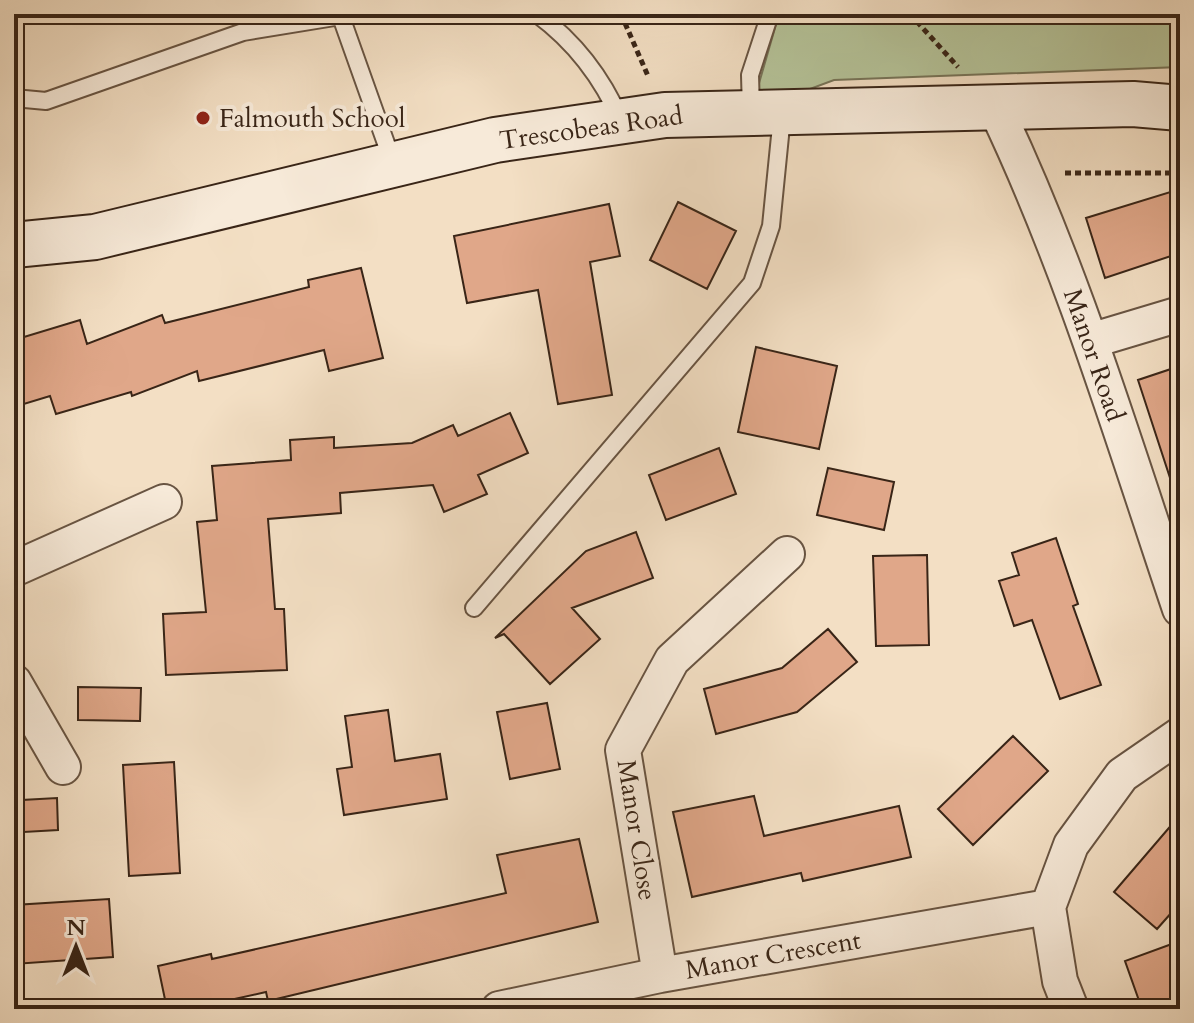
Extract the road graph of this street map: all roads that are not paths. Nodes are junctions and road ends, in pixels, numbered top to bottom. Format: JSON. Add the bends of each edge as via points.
{"nodes":[{"id":1,"x":537,"y":14,"type":"edge"},
{"id":2,"x":770,"y":14,"type":"edge"},
{"id":3,"x":345,"y":15,"type":"edge"},
{"id":4,"x":14,"y":98,"type":"edge"},
{"id":5,"x":995,"y":107,"type":"junction"},
{"id":6,"x":1180,"y":108,"type":"edge"},
{"id":7,"x":766,"y":111,"type":"junction"},
{"id":8,"x":621,"y":122,"type":"junction"},
{"id":9,"x":394,"y":164,"type":"junction"},
{"id":10,"x":14,"y":245,"type":"edge"},
{"id":11,"x":1180,"y":314,"type":"edge"},
{"id":12,"x":1090,"y":341,"type":"junction"},
{"id":13,"x":164,"y":502,"type":"dead end"},
{"id":14,"x":787,"y":554,"type":"dead end"},
{"id":15,"x":14,"y":569,"type":"edge"},
{"id":16,"x":474,"y":608,"type":"dead end"},
{"id":17,"x":1180,"y":609,"type":"edge"},
{"id":18,"x":14,"y":682,"type":"edge"},
{"id":19,"x":1180,"y":735,"type":"edge"},
{"id":20,"x":63,"y":767,"type":"dead end"},
{"id":21,"x":1048,"y":907,"type":"junction"},
{"id":22,"x":660,"y":975,"type":"junction"},
{"id":23,"x":499,"y":1009,"type":"edge"},
{"id":24,"x":1071,"y":1009,"type":"edge"}],
"edges":[{"from":1,"to":8,"type":"lane","via":[[562,32],[605,85]]},
{"from":2,"to":7,"type":"lane","via":[[750,75]]},
{"from":3,"to":4,"type":"lane","via":[[243,32],[46,101]]},
{"from":3,"to":9,"type":"lane"},
{"from":5,"to":6,"type":"street","name":"Trescobeas Road"},
{"from":5,"to":7,"type":"street","name":"Trescobeas Road"},
{"from":5,"to":12,"type":"street","name":"Manor Road","via":[[1027,174]]},
{"from":7,"to":8,"type":"street","name":"Trescobeas Road"},
{"from":7,"to":16,"type":"lane","via":[[771,226],[752,283]]},
{"from":8,"to":9,"type":"street","name":"Trescobeas Road","via":[[495,140]]},
{"from":9,"to":10,"type":"street","name":"Trescobeas Road","via":[[95,237]]},
{"from":11,"to":12,"type":"street"},
{"from":12,"to":17,"type":"street","name":"Manor Road"},
{"from":13,"to":15,"type":"street"},
{"from":14,"to":22,"type":"street","name":"Manor Close","via":[[672,660],[623,750]]},
{"from":18,"to":20,"type":"street"},
{"from":19,"to":21,"type":"street","via":[[1122,775],[1071,845]]},
{"from":21,"to":22,"type":"street","name":"Manor Crescent"},
{"from":21,"to":24,"type":"street","via":[[1060,981]]},
{"from":22,"to":23,"type":"street","name":"Manor Crescent"}]}
